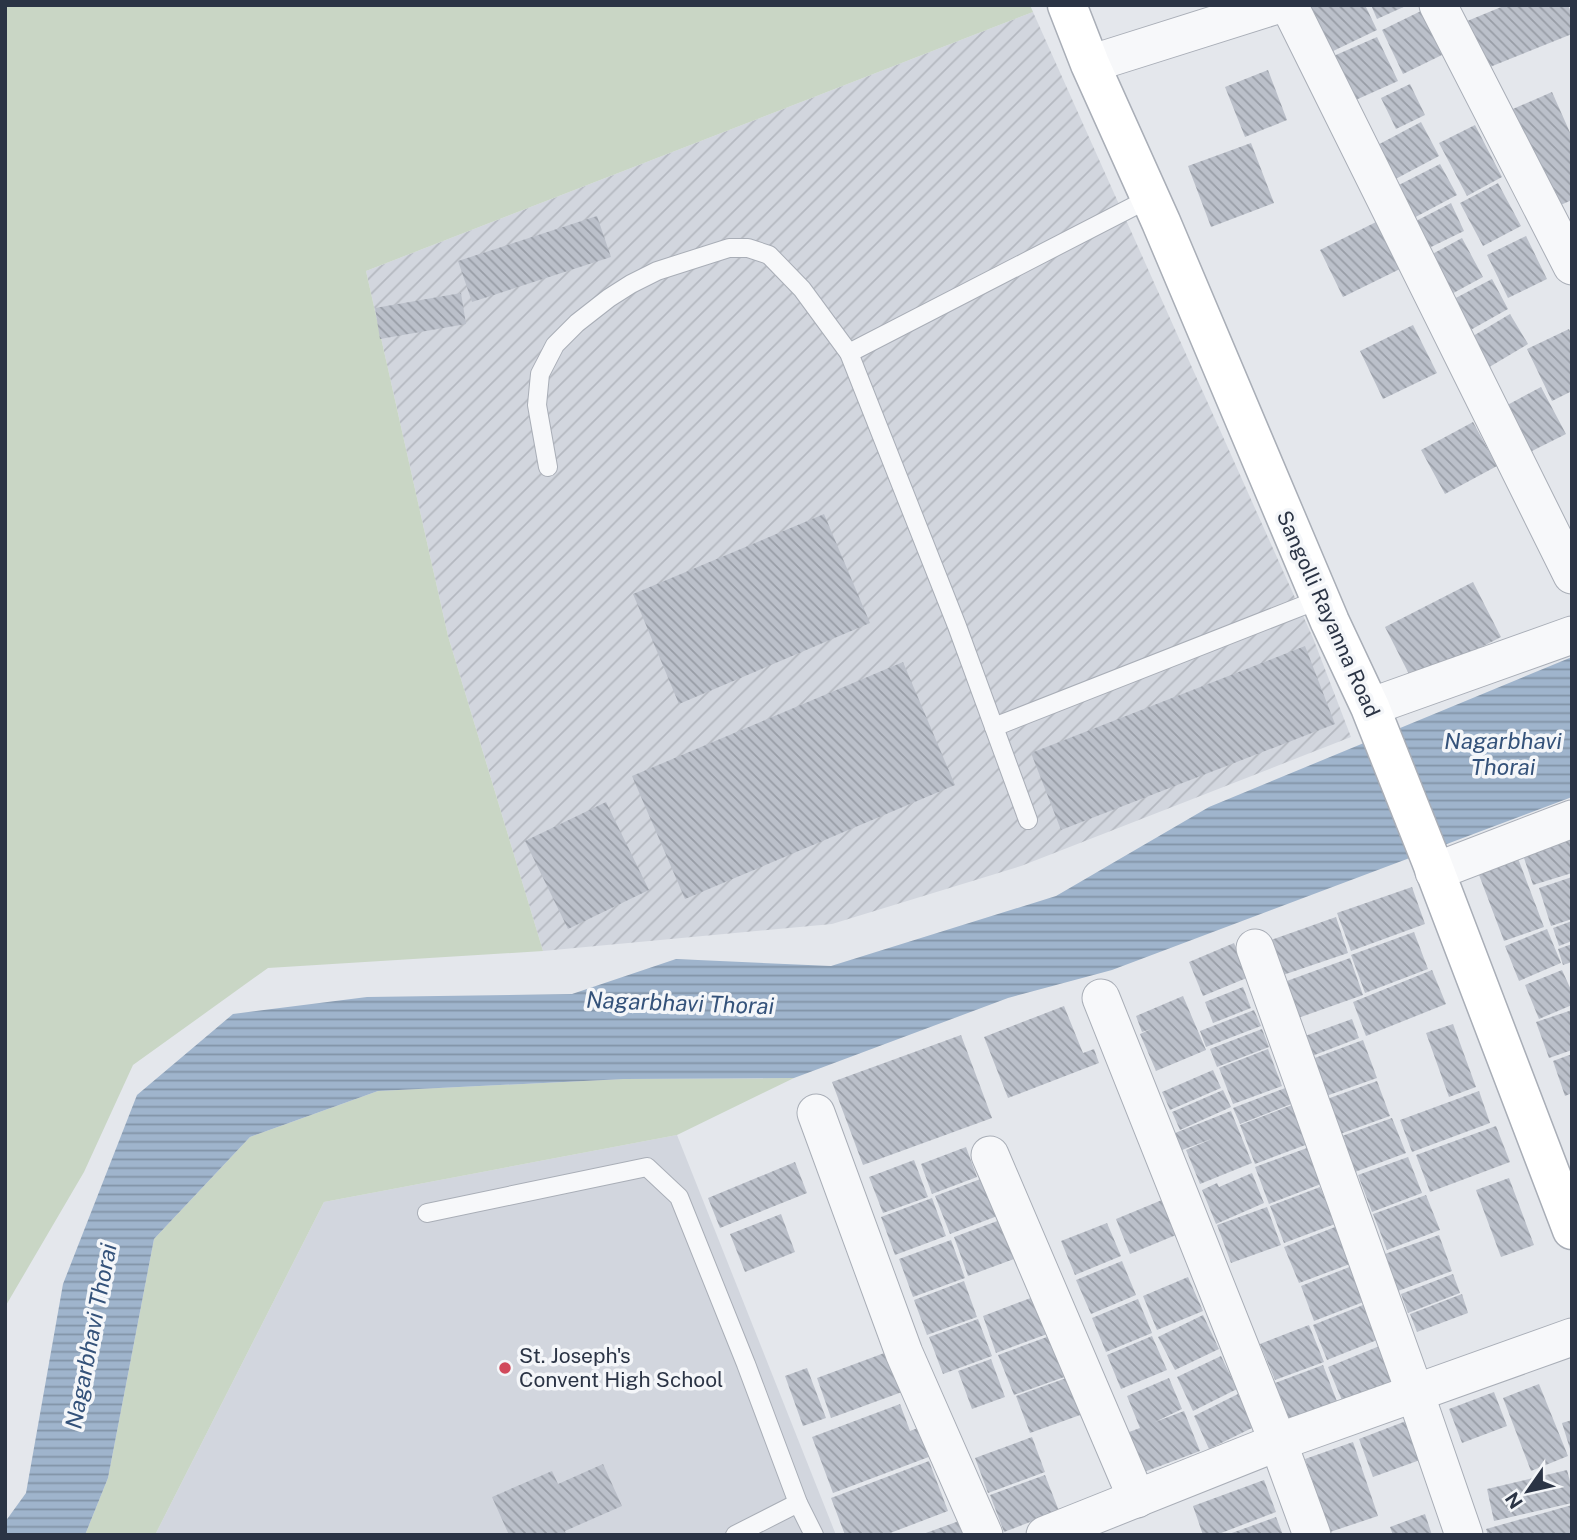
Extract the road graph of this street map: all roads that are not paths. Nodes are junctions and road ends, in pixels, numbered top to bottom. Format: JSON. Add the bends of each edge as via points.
{"nodes":[{"id":1,"x":1067,"y":5,"type":"edge"},
{"id":2,"x":1277,"y":5,"type":"edge"},
{"id":3,"x":1289,"y":5,"type":"edge"},
{"id":4,"x":1438,"y":5,"type":"edge"},
{"id":5,"x":1226,"y":13,"type":"edge"},
{"id":6,"x":1090,"y":64,"type":"junction"},
{"id":7,"x":1150,"y":198,"type":"junction"},
{"id":8,"x":1572,"y":266,"type":"edge"},
{"id":9,"x":849,"y":353,"type":"junction"},
{"id":10,"x":548,"y":467,"type":"dead end"},
{"id":11,"x":1572,"y":575,"type":"edge"},
{"id":12,"x":1320,"y":599,"type":"junction"},
{"id":13,"x":1572,"y":635,"type":"edge"},
{"id":14,"x":1374,"y":717,"type":"junction"},
{"id":15,"x":994,"y":727,"type":"junction"},
{"id":16,"x":1572,"y":819,"type":"edge"},
{"id":17,"x":1028,"y":820,"type":"dead end"},
{"id":18,"x":1432,"y":865,"type":"junction"},
{"id":19,"x":1255,"y":948,"type":"dead end"},
{"id":20,"x":1101,"y":998,"type":"dead end"},
{"id":21,"x":816,"y":1113,"type":"dead end"},
{"id":22,"x":990,"y":1154,"type":"dead end"},
{"id":23,"x":427,"y":1213,"type":"dead end"},
{"id":24,"x":1572,"y":1230,"type":"edge"},
{"id":25,"x":1572,"y":1337,"type":"edge"},
{"id":26,"x":1415,"y":1393,"type":"junction"},
{"id":27,"x":1278,"y":1441,"type":"junction"},
{"id":28,"x":1137,"y":1499,"type":"junction"},
{"id":29,"x":799,"y":1503,"type":"junction"},
{"id":30,"x":1105,"y":1524,"type":"edge"},
{"id":31,"x":735,"y":1535,"type":"edge"},
{"id":32,"x":814,"y":1535,"type":"edge"},
{"id":33,"x":985,"y":1535,"type":"edge"},
{"id":34,"x":1045,"y":1535,"type":"edge"},
{"id":35,"x":1312,"y":1535,"type":"edge"},
{"id":36,"x":1464,"y":1535,"type":"edge"}],
"edges":[{"from":1,"to":6,"type":"street","name":"Sangolli Rayanna Road"},
{"from":2,"to":5,"type":"street"},
{"from":3,"to":11,"type":"street"},
{"from":4,"to":8,"type":"street"},
{"from":5,"to":6,"type":"street"},
{"from":6,"to":7,"type":"street","name":"Sangolli Rayanna Road"},
{"from":7,"to":9,"type":"lane"},
{"from":7,"to":12,"type":"street","name":"Sangolli Rayanna Road"},
{"from":9,"to":10,"type":"lane","via":[[802,289],[769,256],[748,248],[729,248],[657,271],[609,298],[555,345],[540,373],[537,405]]},
{"from":9,"to":15,"type":"lane"},
{"from":12,"to":14,"type":"street","name":"Sangolli Rayanna Road"},
{"from":12,"to":15,"type":"lane"},
{"from":13,"to":14,"type":"street"},
{"from":14,"to":18,"type":"street","name":"Sangolli Rayanna Road"},
{"from":15,"to":17,"type":"lane"},
{"from":16,"to":18,"type":"street"},
{"from":18,"to":24,"type":"street","name":"Sangolli Rayanna Road"},
{"from":19,"to":26,"type":"street"},
{"from":20,"to":27,"type":"street"},
{"from":21,"to":33,"type":"street","via":[[904,1353]]},
{"from":22,"to":28,"type":"street"},
{"from":23,"to":29,"type":"lane","via":[[646,1167],[679,1197]]},
{"from":25,"to":26,"type":"street"},
{"from":26,"to":27,"type":"street"},
{"from":26,"to":36,"type":"street"},
{"from":27,"to":28,"type":"street"},
{"from":27,"to":35,"type":"street"},
{"from":28,"to":30,"type":"street"},
{"from":29,"to":31,"type":"lane"},
{"from":29,"to":32,"type":"lane"},
{"from":30,"to":34,"type":"street"}]}
